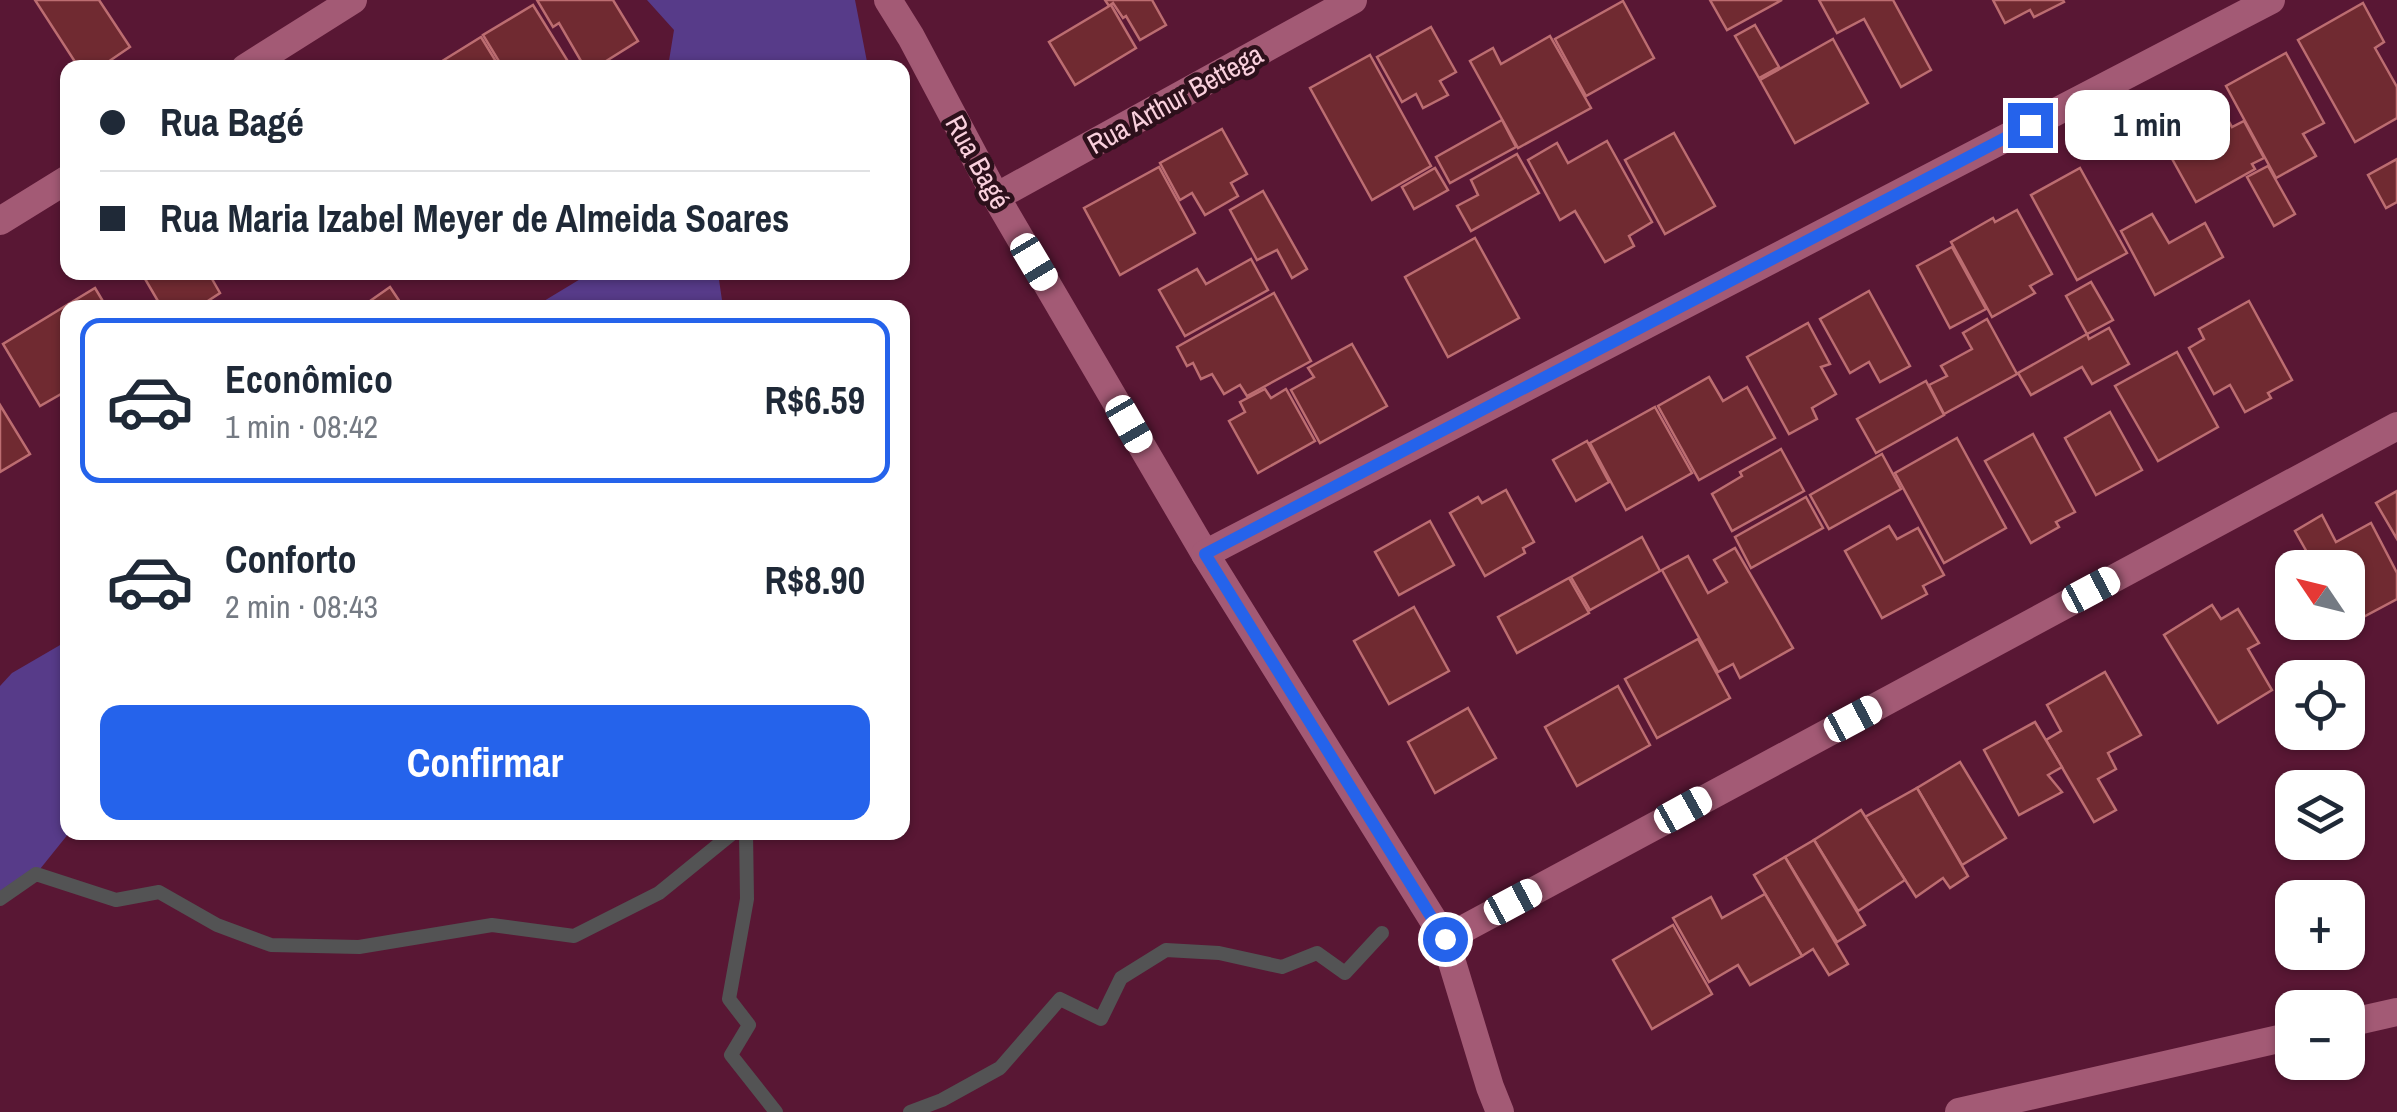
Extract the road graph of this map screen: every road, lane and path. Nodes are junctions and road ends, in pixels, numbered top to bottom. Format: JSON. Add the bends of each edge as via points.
{"nodes":[{"id":1,"x":353,"y":0,"type":"edge"},
{"id":2,"x":888,"y":0,"type":"edge"},
{"id":3,"x":1353,"y":0,"type":"edge"},
{"id":4,"x":2271,"y":0,"type":"edge"},
{"id":5,"x":258,"y":60,"type":"edge"},
{"id":6,"x":60,"y":184,"type":"edge"},
{"id":7,"x":996,"y":197,"type":"junction"},
{"id":8,"x":0,"y":221,"type":"edge"},
{"id":9,"x":2397,"y":426,"type":"edge"},
{"id":10,"x":1205,"y":554,"type":"junction"},
{"id":11,"x":1445,"y":939,"type":"junction"},
{"id":12,"x":2397,"y":1012,"type":"edge"},
{"id":13,"x":2365,"y":1020,"type":"edge"},
{"id":14,"x":2275,"y":1040,"type":"edge"},
{"id":15,"x":1500,"y":1112,"type":"edge"},
{"id":16,"x":1959,"y":1112,"type":"edge"}],
"edges":[{"from":1,"to":5,"type":"street"},
{"from":2,"to":7,"type":"street","name":"Rua Bagé"},
{"from":3,"to":7,"type":"street","name":"Rua Arthur Bettega"},
{"from":4,"to":10,"type":"street"},
{"from":6,"to":8,"type":"street"},
{"from":7,"to":10,"type":"street","name":"Rua Bagé"},
{"from":9,"to":11,"type":"street"},
{"from":10,"to":11,"type":"street","name":"Rua Bagé"},
{"from":11,"to":15,"type":"street","name":"Rua Bagé"},
{"from":12,"to":13,"type":"street"},
{"from":14,"to":16,"type":"street"}]}
